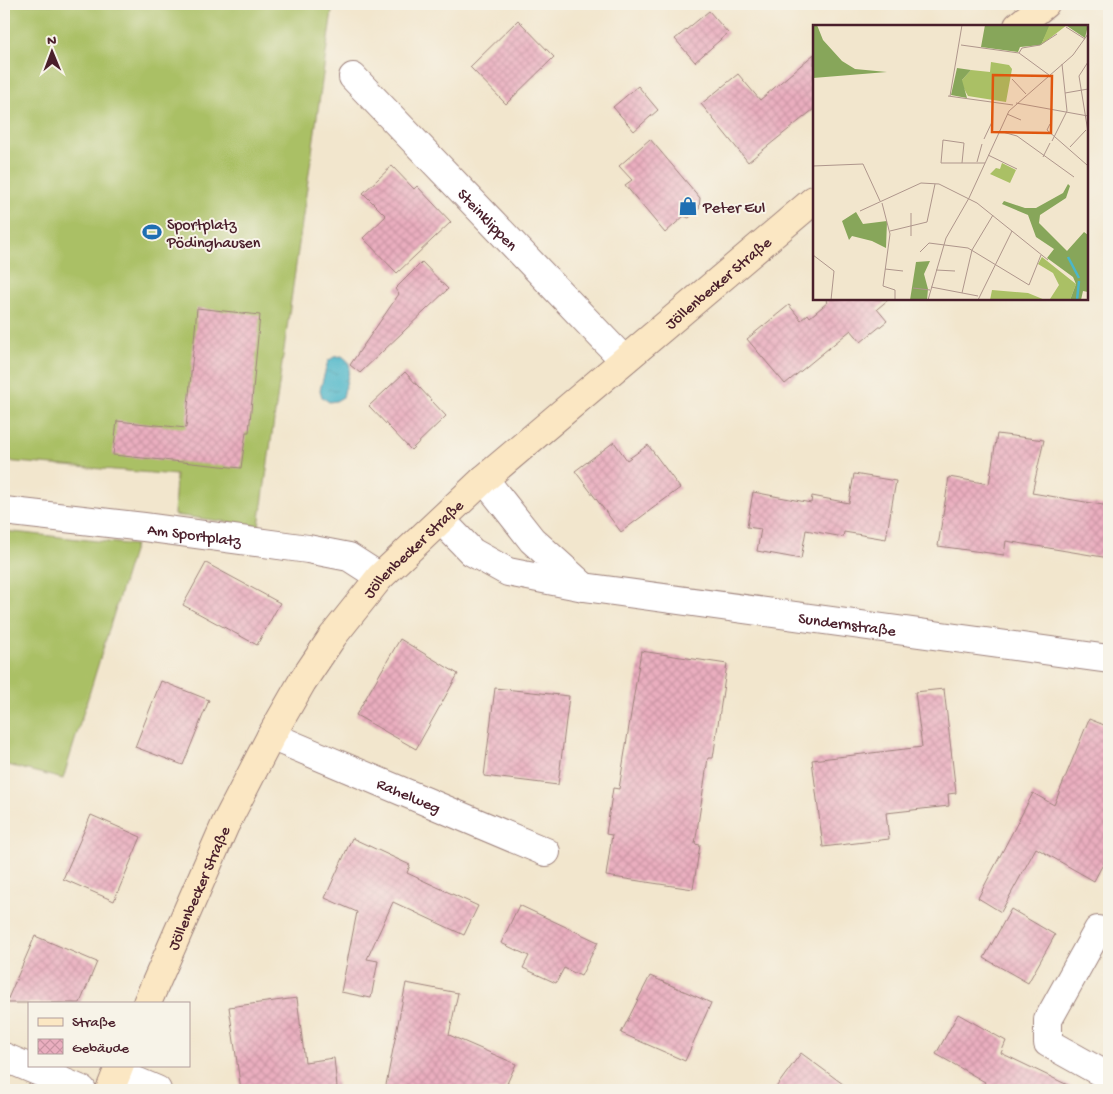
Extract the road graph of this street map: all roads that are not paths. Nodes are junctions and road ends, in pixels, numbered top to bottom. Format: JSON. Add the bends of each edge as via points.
{"nodes":[{"id":1,"x":1045,"y":4,"type":"edge"},
{"id":2,"x":1019,"y":25,"type":"edge"},
{"id":3,"x":353,"y":77,"type":"dead end"},
{"id":4,"x":813,"y":201,"type":"edge"},
{"id":5,"x":624,"y":360,"type":"junction"},
{"id":6,"x":484,"y":479,"type":"junction"},
{"id":7,"x":4,"y":511,"type":"edge"},
{"id":8,"x":441,"y":520,"type":"junction"},
{"id":9,"x":380,"y":577,"type":"junction"},
{"id":10,"x":584,"y":587,"type":"junction"},
{"id":11,"x":1109,"y":659,"type":"edge"},
{"id":12,"x":271,"y":736,"type":"junction"},
{"id":13,"x":546,"y":852,"type":"dead end"},
{"id":14,"x":1098,"y":930,"type":"dead end"},
{"id":15,"x":147,"y":1002,"type":"edge"},
{"id":16,"x":4,"y":1057,"type":"edge"},
{"id":17,"x":116,"y":1076,"type":"edge"},
{"id":18,"x":1109,"y":1077,"type":"edge"},
{"id":19,"x":82,"y":1090,"type":"edge"},
{"id":20,"x":157,"y":1090,"type":"edge"}],
"edges":[{"from":1,"to":2,"type":"main road"},
{"from":3,"to":5,"type":"street","name":"Steinklippen"},
{"from":4,"to":5,"type":"main road","name":"Jöllenbecker Straße"},
{"from":5,"to":6,"type":"main road","name":"Jöllenbecker Straße"},
{"from":6,"to":8,"type":"main road","name":"Jöllenbecker Straße"},
{"from":6,"to":10,"type":"street","via":[[532,540]]},
{"from":7,"to":9,"type":"street","name":"Am Sportplatz","via":[[308,549],[349,557]]},
{"from":8,"to":9,"type":"main road","name":"Jöllenbecker Straße"},
{"from":8,"to":10,"type":"street","name":"Sundernstraße","via":[[472,552],[508,572]]},
{"from":9,"to":12,"type":"main road","name":"Jöllenbecker Straße","via":[[333,636]]},
{"from":10,"to":11,"type":"street","name":"Sundernstraße"},
{"from":12,"to":13,"type":"street","name":"Rahelweg"},
{"from":12,"to":15,"type":"main road","name":"Jöllenbecker Straße","via":[[224,825]]},
{"from":14,"to":18,"type":"street","via":[[1048,1020],[1048,1043]]},
{"from":16,"to":19,"type":"street"},
{"from":17,"to":20,"type":"street"}]}
